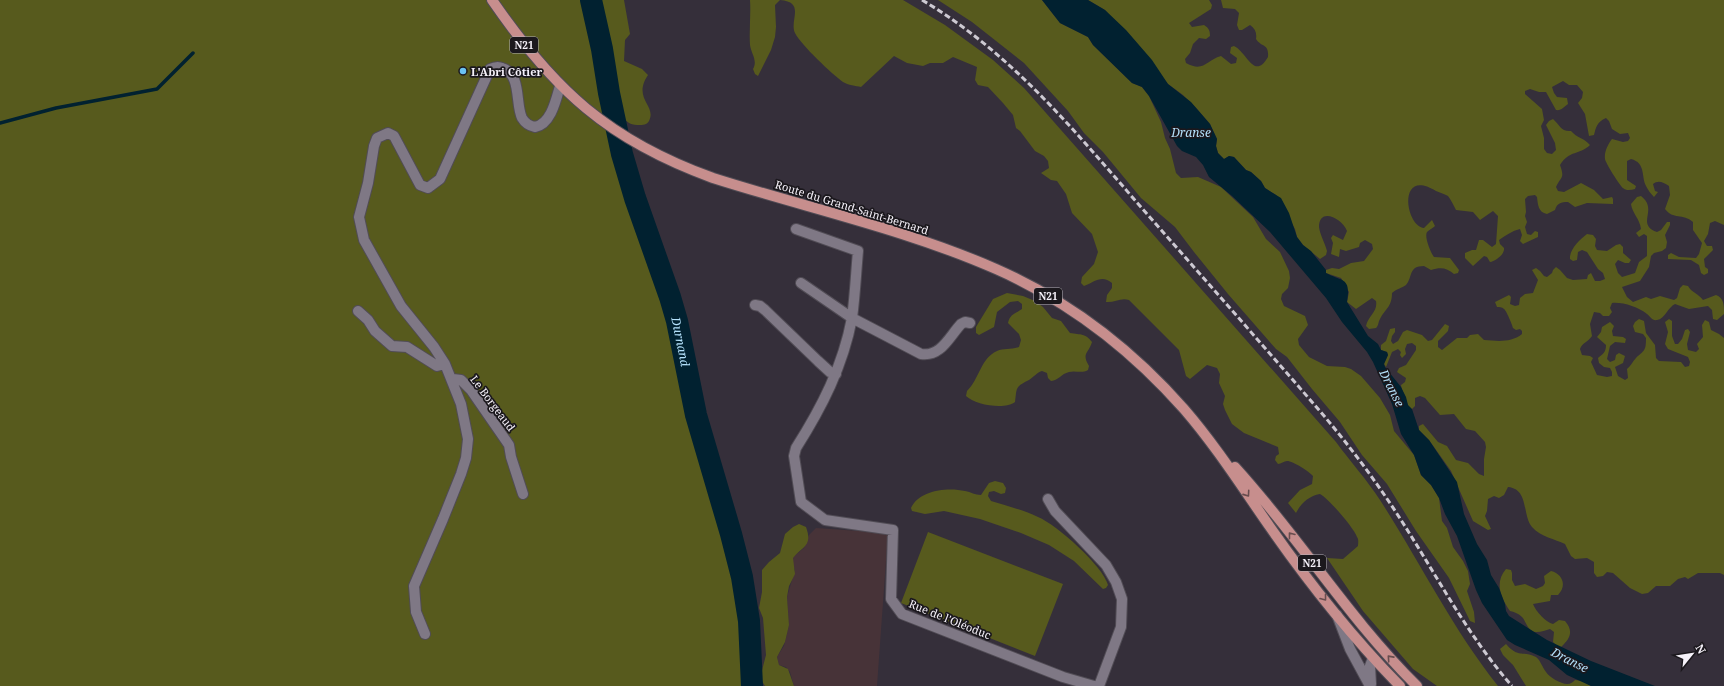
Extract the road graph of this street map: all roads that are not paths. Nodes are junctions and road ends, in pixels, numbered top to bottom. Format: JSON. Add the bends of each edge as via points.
{"nodes":[{"id":1,"x":492,"y":0,"type":"edge"},
{"id":2,"x":560,"y":86,"type":"junction"},
{"id":3,"x":796,"y":229,"type":"dead end"},
{"id":4,"x":801,"y":283,"type":"dead end"},
{"id":5,"x":755,"y":305,"type":"dead end"},
{"id":6,"x":358,"y":311,"type":"dead end"},
{"id":7,"x":852,"y":318,"type":"junction"},
{"id":8,"x":970,"y":323,"type":"dead end"},
{"id":9,"x":445,"y":364,"type":"junction"},
{"id":10,"x":837,"y":372,"type":"junction"},
{"id":11,"x":452,"y":379,"type":"junction"},
{"id":12,"x":1209,"y":439,"type":"junction"},
{"id":13,"x":523,"y":494,"type":"dead end"},
{"id":14,"x":1048,"y":499,"type":"dead end"},
{"id":15,"x":1336,"y":613,"type":"junction"},
{"id":16,"x":425,"y":634,"type":"dead end"},
{"id":17,"x":1373,"y":658,"type":"junction"},
{"id":18,"x":1094,"y":686,"type":"edge"},
{"id":19,"x":1099,"y":686,"type":"edge"},
{"id":20,"x":1371,"y":686,"type":"edge"},
{"id":21,"x":1400,"y":686,"type":"edge"},
{"id":22,"x":1417,"y":686,"type":"edge"}],
"edges":[{"from":1,"to":2,"type":"main road","name":"Route du Grand-Saint-Bernard","number":"N21","via":[[532,55]]},
{"from":2,"to":9,"type":"street","via":[[548,119],[542,125],[534,127],[523,119],[516,87],[509,71],[499,67],[490,69],[440,179],[428,188],[420,185],[394,136],[388,133],[377,138],[359,217],[364,240],[401,306]]},
{"from":2,"to":12,"type":"main road","name":"Route du Grand-Saint-Bernard","number":"N21","via":[[610,128],[643,148],[682,166],[713,178],[931,244],[1022,282],[1085,319],[1126,350],[1165,388]]},
{"from":3,"to":7,"type":"street","via":[[858,251]]},
{"from":4,"to":7,"type":"street"},
{"from":5,"to":10,"type":"street","via":[[765,310],[830,372]]},
{"from":6,"to":9,"type":"street","via":[[368,320],[375,332],[392,346],[407,347],[437,366]]},
{"from":7,"to":8,"type":"street","via":[[921,354],[929,355],[940,349],[961,324]]},
{"from":7,"to":10,"type":"street"},
{"from":9,"to":11,"type":"street"},
{"from":10,"to":18,"type":"street","name":"Rue de l'Oléoduc","via":[[824,403],[796,448],[794,456],[802,502],[825,520],[893,530],[891,599],[902,614],[1064,677]]},
{"from":11,"to":13,"type":"street","name":"Le Borgeaud","via":[[461,380],[471,390],[509,445]]},
{"from":11,"to":16,"type":"street","via":[[465,418],[468,450],[449,505],[414,586],[416,612]]},
{"from":12,"to":15,"type":"main road","name":"Route du Grand-Saint-Bernard","number":"N21","one_way":true,"via":[[1270,528]]},
{"from":22,"to":12,"type":"main road","name":"Route du Grand-Saint-Bernard","number":"N21","one_way":true,"via":[[1355,617],[1248,481]]},
{"from":14,"to":19,"type":"street","via":[[1055,512],[1106,564],[1122,599],[1121,627]]},
{"from":15,"to":17,"type":"main road","name":"Route du Grand-Saint-Bernard","number":"N21"},
{"from":15,"to":20,"type":"street","via":[[1350,649]]},
{"from":17,"to":20,"type":"street","via":[[1370,669]]},
{"from":17,"to":21,"type":"main road","name":"Route du Grand-Saint-Bernard","number":"N21"}]}
